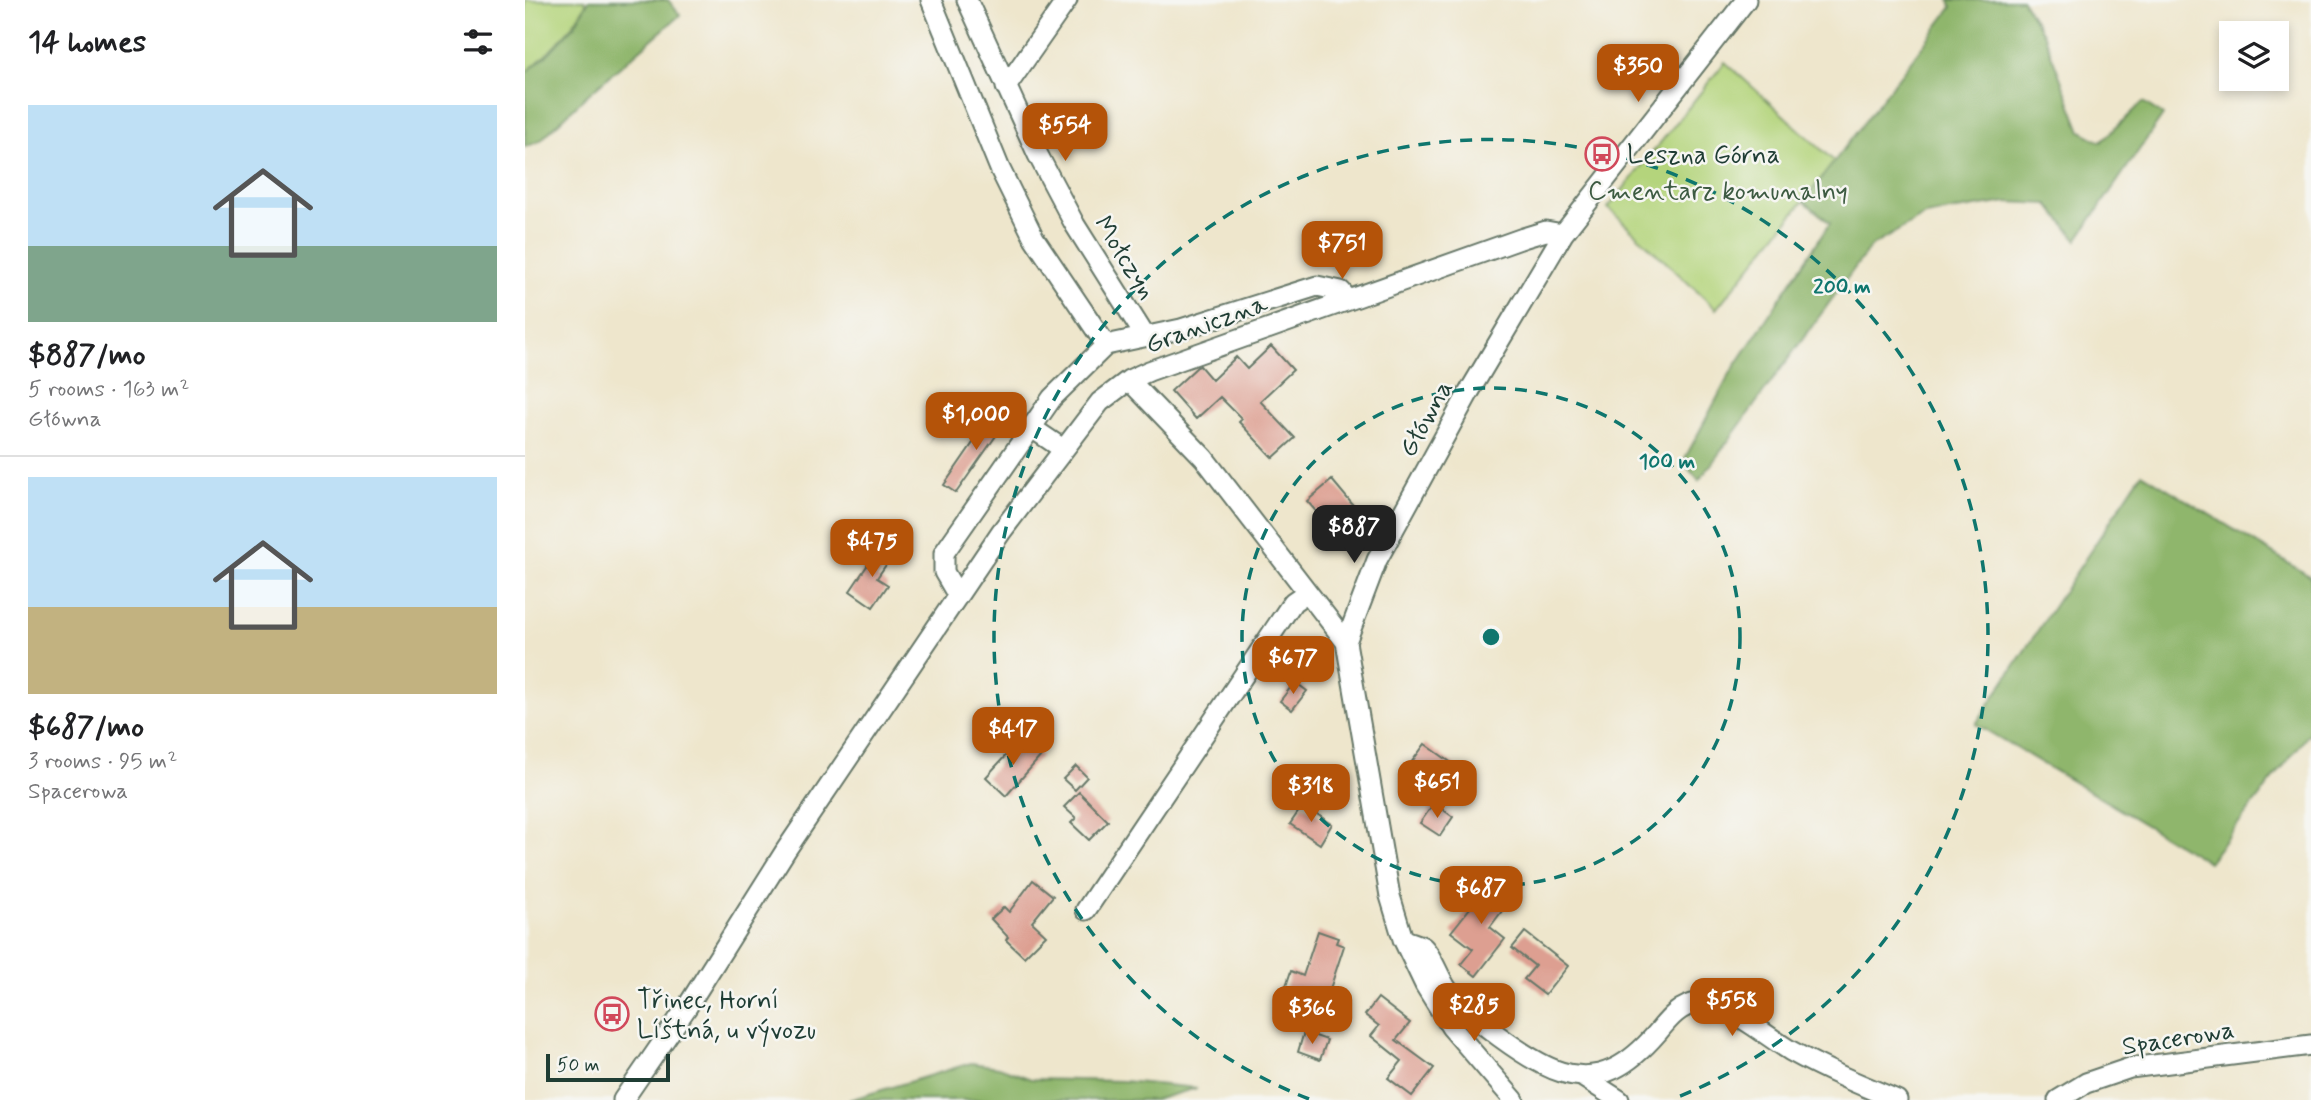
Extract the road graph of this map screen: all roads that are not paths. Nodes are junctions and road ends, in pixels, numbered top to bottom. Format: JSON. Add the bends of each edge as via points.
{"nodes":[{"id":1,"x":931,"y":0,"type":"edge"},
{"id":2,"x":967,"y":0,"type":"edge"},
{"id":3,"x":1067,"y":0,"type":"edge"},
{"id":4,"x":1746,"y":0,"type":"edge"},
{"id":5,"x":1006,"y":87,"type":"junction"},
{"id":6,"x":1563,"y":234,"type":"junction"},
{"id":7,"x":1348,"y":300,"type":"junction"},
{"id":8,"x":1145,"y":336,"type":"junction"},
{"id":9,"x":1106,"y":345,"type":"junction"},
{"id":10,"x":1129,"y":380,"type":"junction"},
{"id":11,"x":1032,"y":428,"type":"junction"},
{"id":12,"x":1063,"y":449,"type":"junction"},
{"id":13,"x":1305,"y":593,"type":"junction"},
{"id":14,"x":958,"y":596,"type":"junction"},
{"id":15,"x":1346,"y":642,"type":"junction"},
{"id":16,"x":1086,"y":910,"type":"dead end"},
{"id":17,"x":1403,"y":939,"type":"junction"},
{"id":18,"x":2311,"y":1045,"type":"edge"},
{"id":19,"x":1583,"y":1077,"type":"junction"},
{"id":20,"x":623,"y":1100,"type":"edge"},
{"id":21,"x":1514,"y":1100,"type":"edge"},
{"id":22,"x":1619,"y":1100,"type":"edge"},
{"id":23,"x":1897,"y":1100,"type":"edge"},
{"id":24,"x":2058,"y":1100,"type":"edge"}],
"edges":[{"from":1,"to":9,"type":"street","via":[[1000,169],[1034,238]]},
{"from":2,"to":5,"type":"street","name":"Mołczyn"},
{"from":3,"to":5,"type":"street"},
{"from":4,"to":6,"type":"street","name":"Główna"},
{"from":5,"to":8,"type":"street","name":"Mołczyn","via":[[1075,225]]},
{"from":6,"to":7,"type":"street","name":"Graniczna","via":[[1546,231],[1523,238]]},
{"from":6,"to":15,"type":"street","name":"Główna","via":[[1469,391],[1377,560]]},
{"from":7,"to":8,"type":"street","name":"Mołczyn","via":[[1341,291],[1317,286]]},
{"from":7,"to":10,"type":"street","name":"Graniczna"},
{"from":8,"to":9,"type":"street"},
{"from":9,"to":11,"type":"street","via":[[1052,398]]},
{"from":10,"to":12,"type":"street","via":[[1100,402]]},
{"from":10,"to":13,"type":"street","name":"Graniczna","via":[[1204,458]]},
{"from":11,"to":12,"type":"street"},
{"from":11,"to":14,"type":"street","via":[[944,553],[944,572]]},
{"from":12,"to":14,"type":"street"},
{"from":13,"to":15,"type":"street","name":"Graniczna"},
{"from":13,"to":16,"type":"street","via":[[1293,602]]},
{"from":14,"to":20,"type":"street"},
{"from":15,"to":17,"type":"street","via":[[1390,896]]},
{"from":17,"to":19,"type":"street","via":[[1423,948],[1446,988],[1471,1016],[1535,1059]]},
{"from":17,"to":21,"type":"street","via":[[1451,1027]]},
{"from":18,"to":24,"type":"street","name":"Spacerowa","via":[[2130,1068],[2087,1083]]},
{"from":19,"to":22,"type":"street"},
{"from":19,"to":23,"type":"street","via":[[1607,1074],[1628,1062],[1674,1013],[1700,1003],[1720,1007],[1792,1052]]}]}
